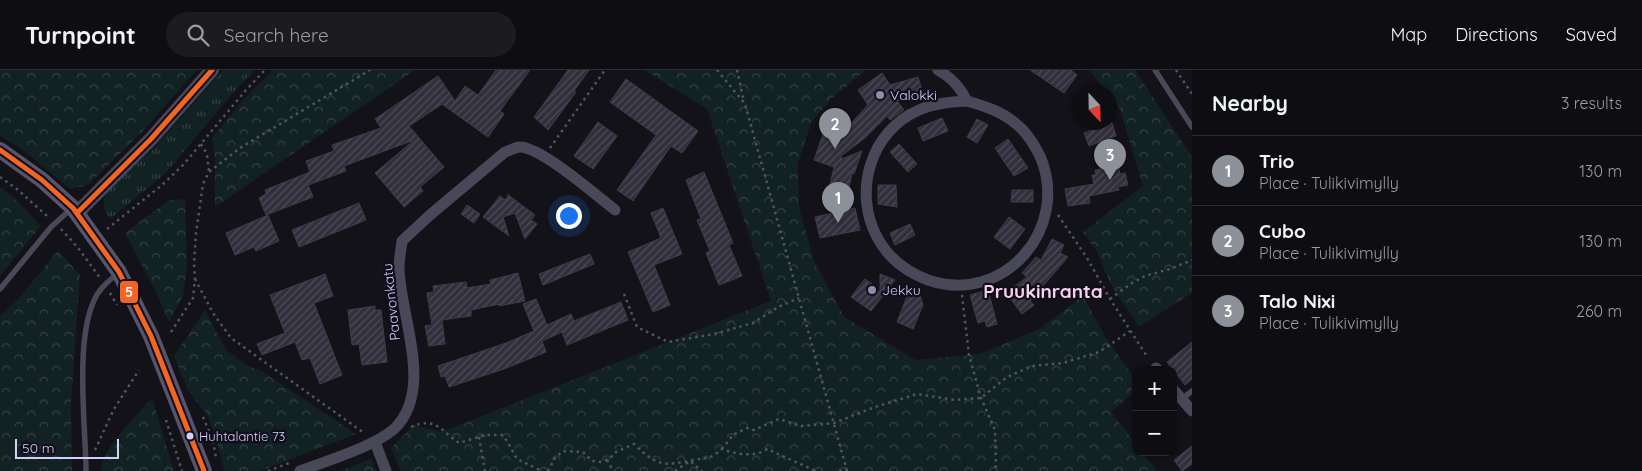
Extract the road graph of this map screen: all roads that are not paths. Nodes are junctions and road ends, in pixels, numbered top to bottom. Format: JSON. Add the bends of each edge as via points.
{"nodes":[{"id":1,"x":212,"y":70,"type":"edge"},
{"id":2,"x":938,"y":70,"type":"edge"},
{"id":3,"x":1155,"y":70,"type":"edge"},
{"id":4,"x":967,"y":101,"type":"junction"},
{"id":5,"x":1192,"y":127,"type":"edge"},
{"id":6,"x":0,"y":150,"type":"edge"},
{"id":7,"x":615,"y":210,"type":"dead end"},
{"id":8,"x":75,"y":211,"type":"junction"},
{"id":9,"x":119,"y":272,"type":"junction"},
{"id":10,"x":0,"y":289,"type":"edge"},
{"id":11,"x":1192,"y":391,"type":"edge"},
{"id":12,"x":1177,"y":393,"type":"edge"},
{"id":13,"x":1182,"y":399,"type":"junction"},
{"id":14,"x":1192,"y":411,"type":"edge"},
{"id":15,"x":374,"y":442,"type":"junction"},
{"id":16,"x":210,"y":467,"type":"edge"},
{"id":17,"x":86,"y":470,"type":"edge"},
{"id":18,"x":300,"y":471,"type":"edge"},
{"id":19,"x":386,"y":471,"type":"edge"}],
"edges":[{"from":1,"to":8,"type":"street","via":[[151,139]]},
{"from":2,"to":4,"type":"street","via":[[952,78]]},
{"from":3,"to":5,"type":"lane"},
{"from":4,"to":4,"type":"street","via":[[940,103],[899,122],[883,139],[872,158],[866,180],[871,226],[882,246],[897,263],[938,283],[960,285],[983,281],[1021,259],[1045,221],[1049,198],[1046,170],[1034,144],[1016,123],[991,108]]},
{"from":6,"to":8,"type":"main road","via":[[42,180]]},
{"from":7,"to":15,"type":"street","name":"Paavonkatu","via":[[535,151],[519,147],[505,152],[402,241],[399,268],[414,380],[412,398],[406,414],[394,429]]},
{"from":8,"to":9,"type":"main road"},
{"from":8,"to":10,"type":"lane","via":[[56,223]]},
{"from":9,"to":16,"type":"main road"},
{"from":9,"to":17,"type":"lane","via":[[100,290],[87,321],[82,392]]},
{"from":11,"to":13,"type":"lane"},
{"from":12,"to":13,"type":"street"},
{"from":13,"to":14,"type":"street"},
{"from":15,"to":18,"type":"street","name":"Paavonkatu"},
{"from":15,"to":19,"type":"street"}]}
